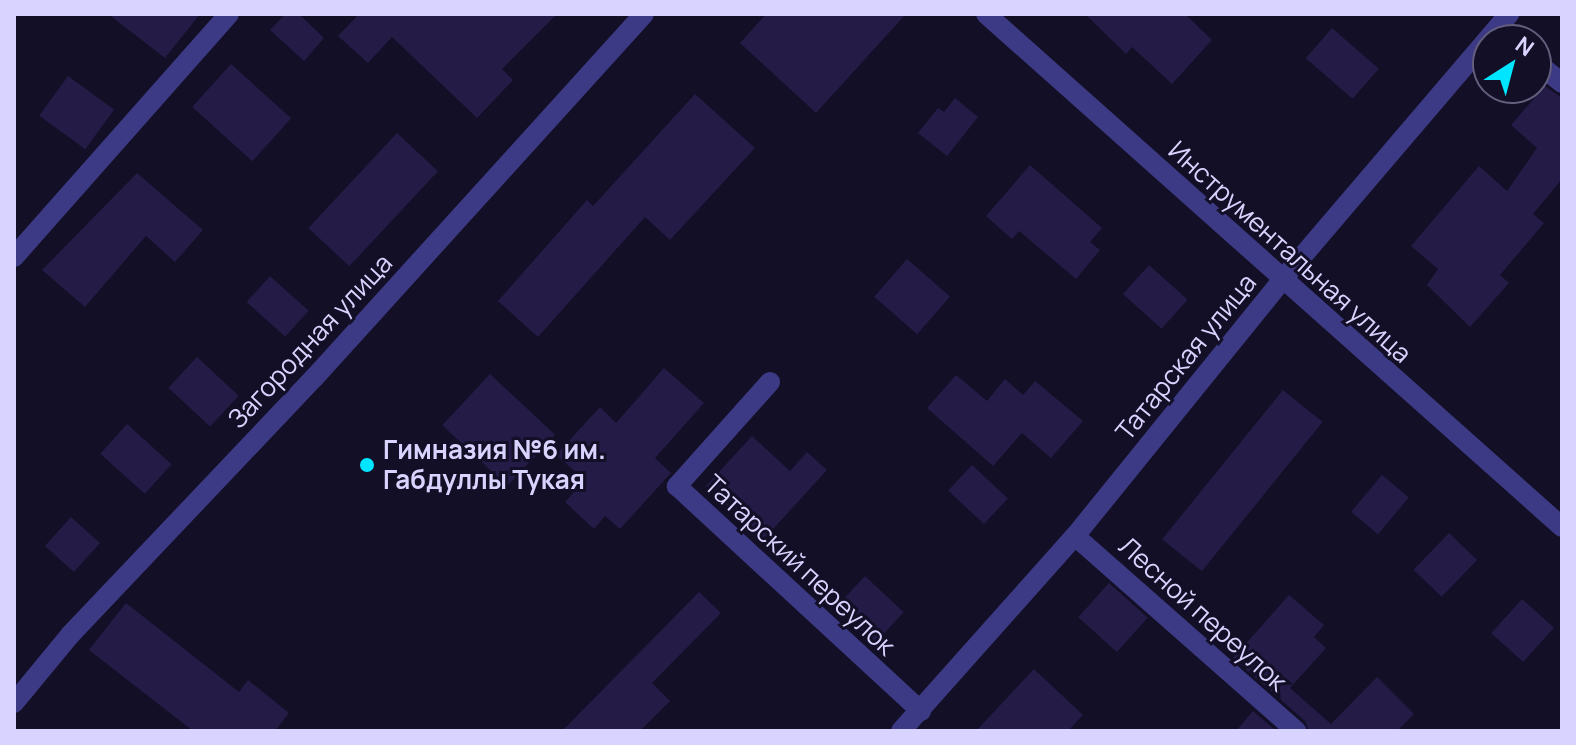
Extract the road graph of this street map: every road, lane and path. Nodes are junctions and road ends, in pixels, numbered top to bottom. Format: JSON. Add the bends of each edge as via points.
{"nodes":[{"id":1,"x":229,"y":14,"type":"edge"},
{"id":2,"x":644,"y":14,"type":"edge"},
{"id":3,"x":986,"y":14,"type":"edge"},
{"id":4,"x":1472,"y":65,"type":"edge"},
{"id":5,"x":14,"y":257,"type":"edge"},
{"id":6,"x":1282,"y":280,"type":"junction"},
{"id":7,"x":770,"y":382,"type":"dead end"},
{"id":8,"x":1562,"y":527,"type":"edge"},
{"id":9,"x":1075,"y":536,"type":"junction"},
{"id":10,"x":14,"y":703,"type":"edge"},
{"id":11,"x":921,"y":711,"type":"junction"},
{"id":12,"x":901,"y":731,"type":"edge"},
{"id":13,"x":1296,"y":731,"type":"edge"}],
"edges":[{"from":1,"to":5,"type":"street"},
{"from":2,"to":10,"type":"street","name":"Загородная улица","via":[[314,378],[70,635]]},
{"from":3,"to":6,"type":"street","name":"Инструментальная улица"},
{"from":4,"to":6,"type":"street","name":"Татарская улица"},
{"from":6,"to":8,"type":"street","name":"Инструментальная улица"},
{"from":6,"to":9,"type":"street","name":"Татарская улица"},
{"from":7,"to":11,"type":"street","name":"Татарский переулок","via":[[677,486]]},
{"from":9,"to":11,"type":"street","name":"Татарская улица"},
{"from":9,"to":13,"type":"street","name":"Лесной переулок"},
{"from":11,"to":12,"type":"street","name":"Татарская улица"}]}
